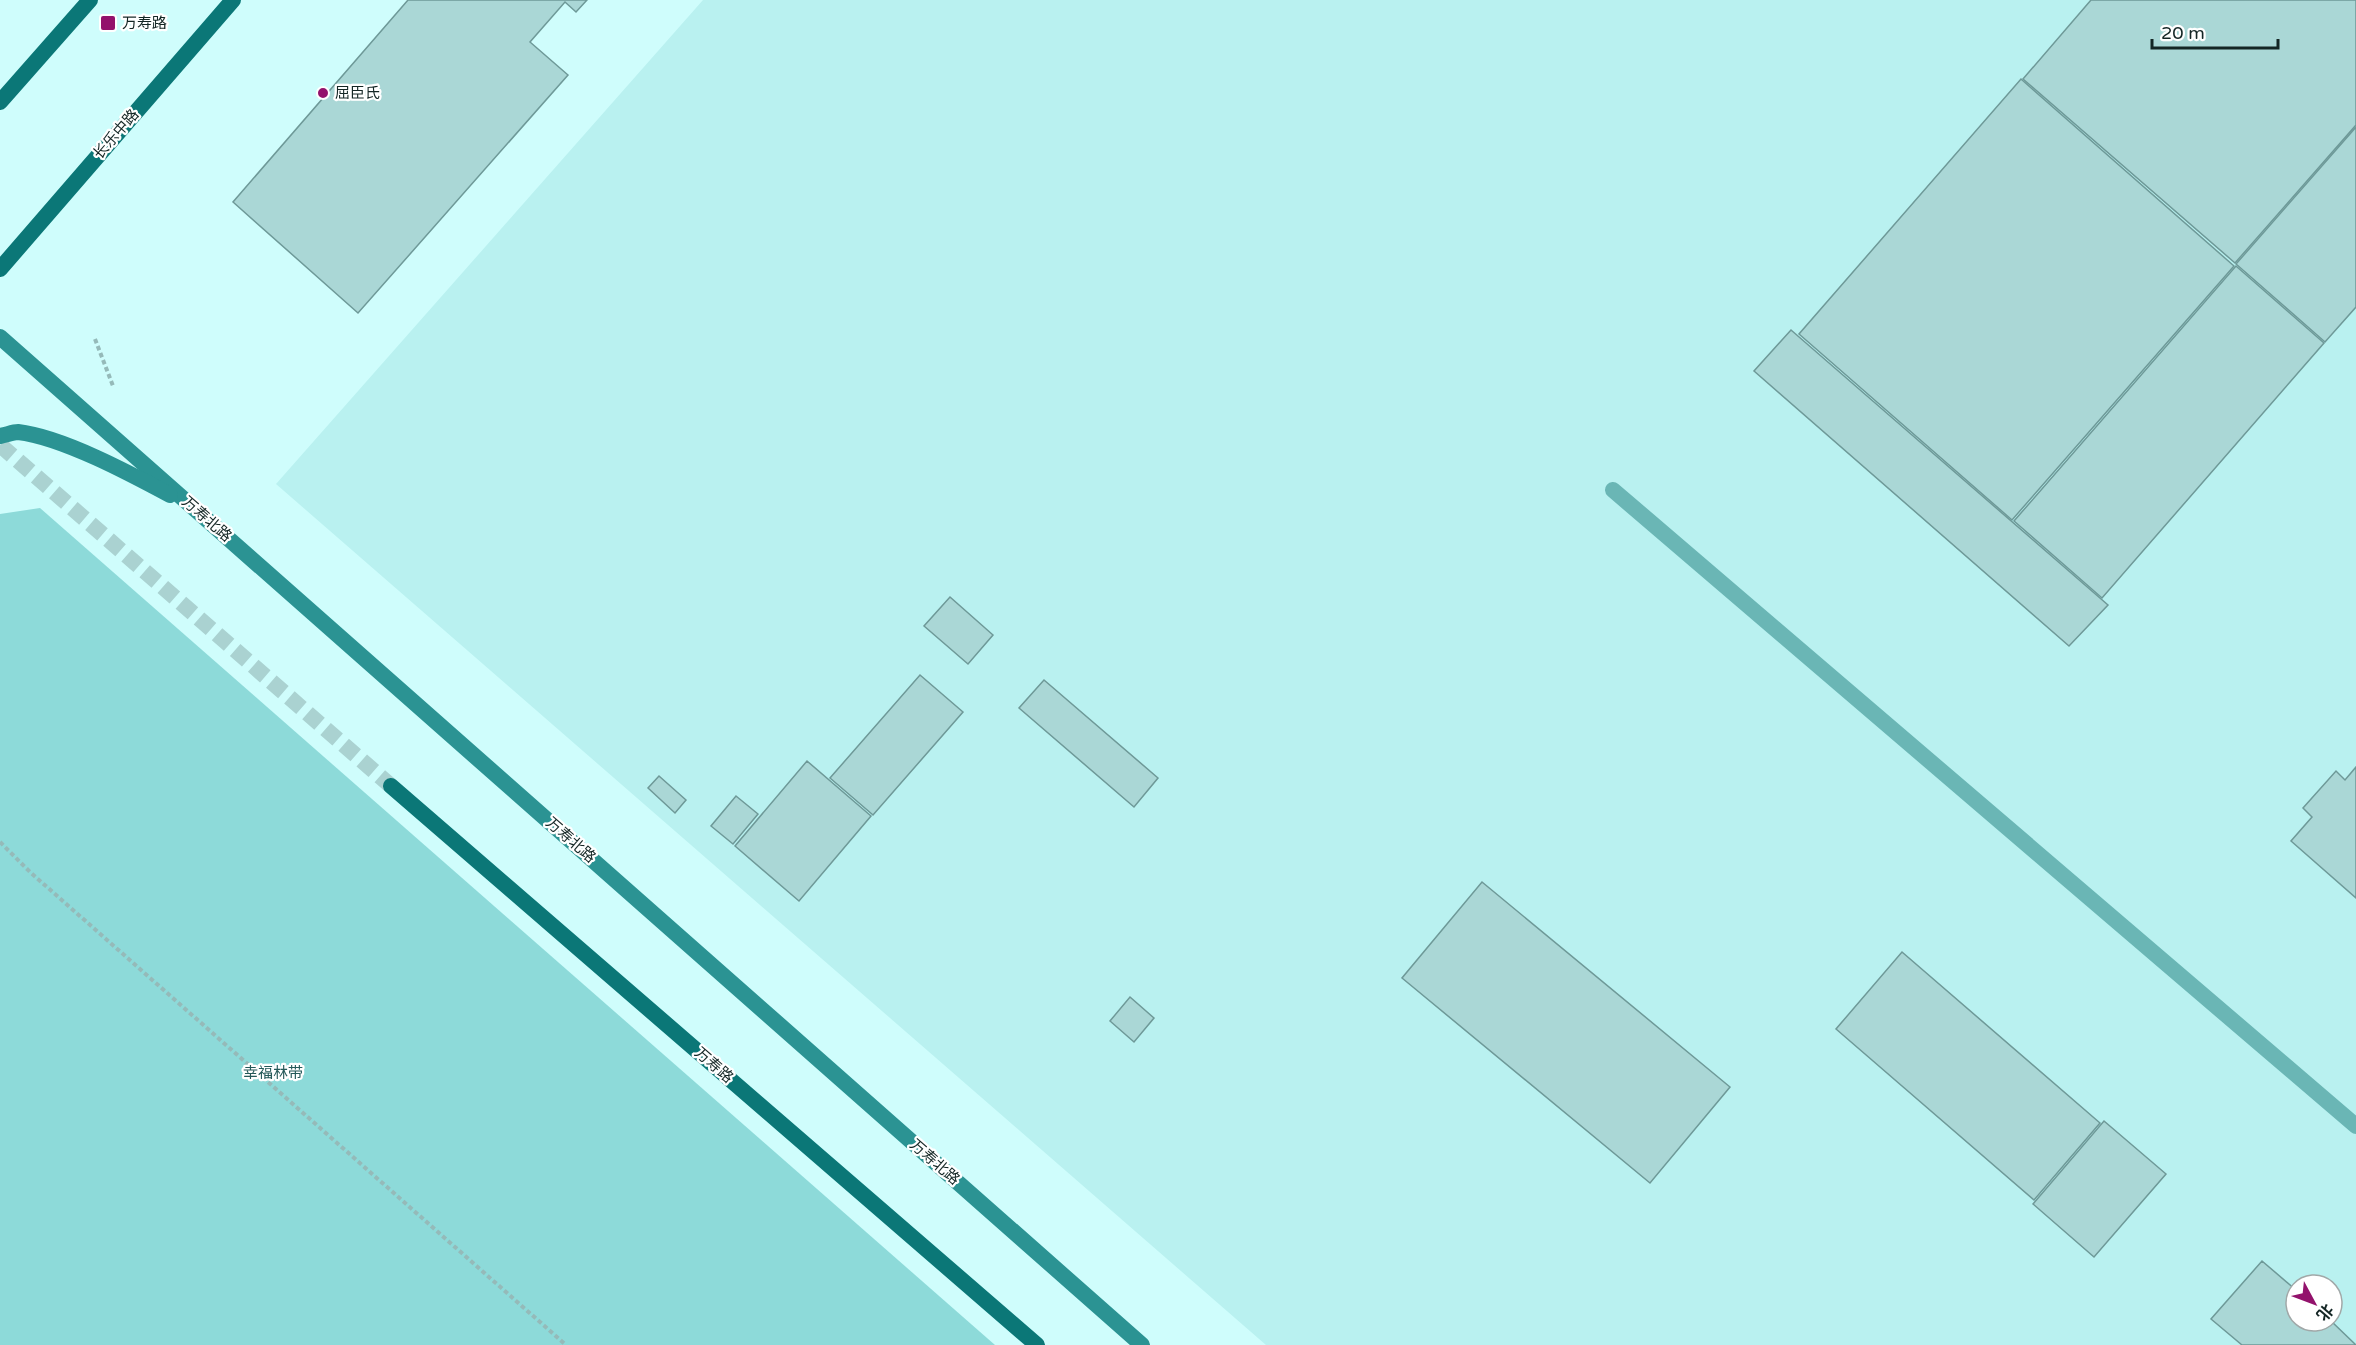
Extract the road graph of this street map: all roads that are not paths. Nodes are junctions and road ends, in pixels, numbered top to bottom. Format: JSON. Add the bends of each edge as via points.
{"nodes":[{"id":1,"x":90,"y":0,"type":"edge"},
{"id":2,"x":233,"y":0,"type":"edge"},
{"id":3,"x":0,"y":102,"type":"edge"},
{"id":4,"x":0,"y":269,"type":"edge"},
{"id":5,"x":0,"y":337,"type":"edge"},
{"id":6,"x":0,"y":436,"type":"edge"},
{"id":7,"x":1613,"y":490,"type":"dead end"},
{"id":8,"x":195,"y":508,"type":"junction"},
{"id":9,"x":391,"y":786,"type":"tunnel mouth"},
{"id":10,"x":2356,"y":1126,"type":"edge"},
{"id":11,"x":1037,"y":1345,"type":"edge"},
{"id":12,"x":1142,"y":1345,"type":"edge"}],
"edges":[{"from":1,"to":3,"type":"main road"},
{"from":2,"to":4,"type":"main road","name":"长乐中路"},
{"from":5,"to":8,"type":"main road","name":"万寿北路"},
{"from":6,"to":8,"type":"main road","via":[[17,432],[63,445]]},
{"from":7,"to":10,"type":"street"},
{"from":8,"to":12,"type":"main road","name":"万寿北路"},
{"from":9,"to":11,"type":"main road","name":"万寿路"}]}
